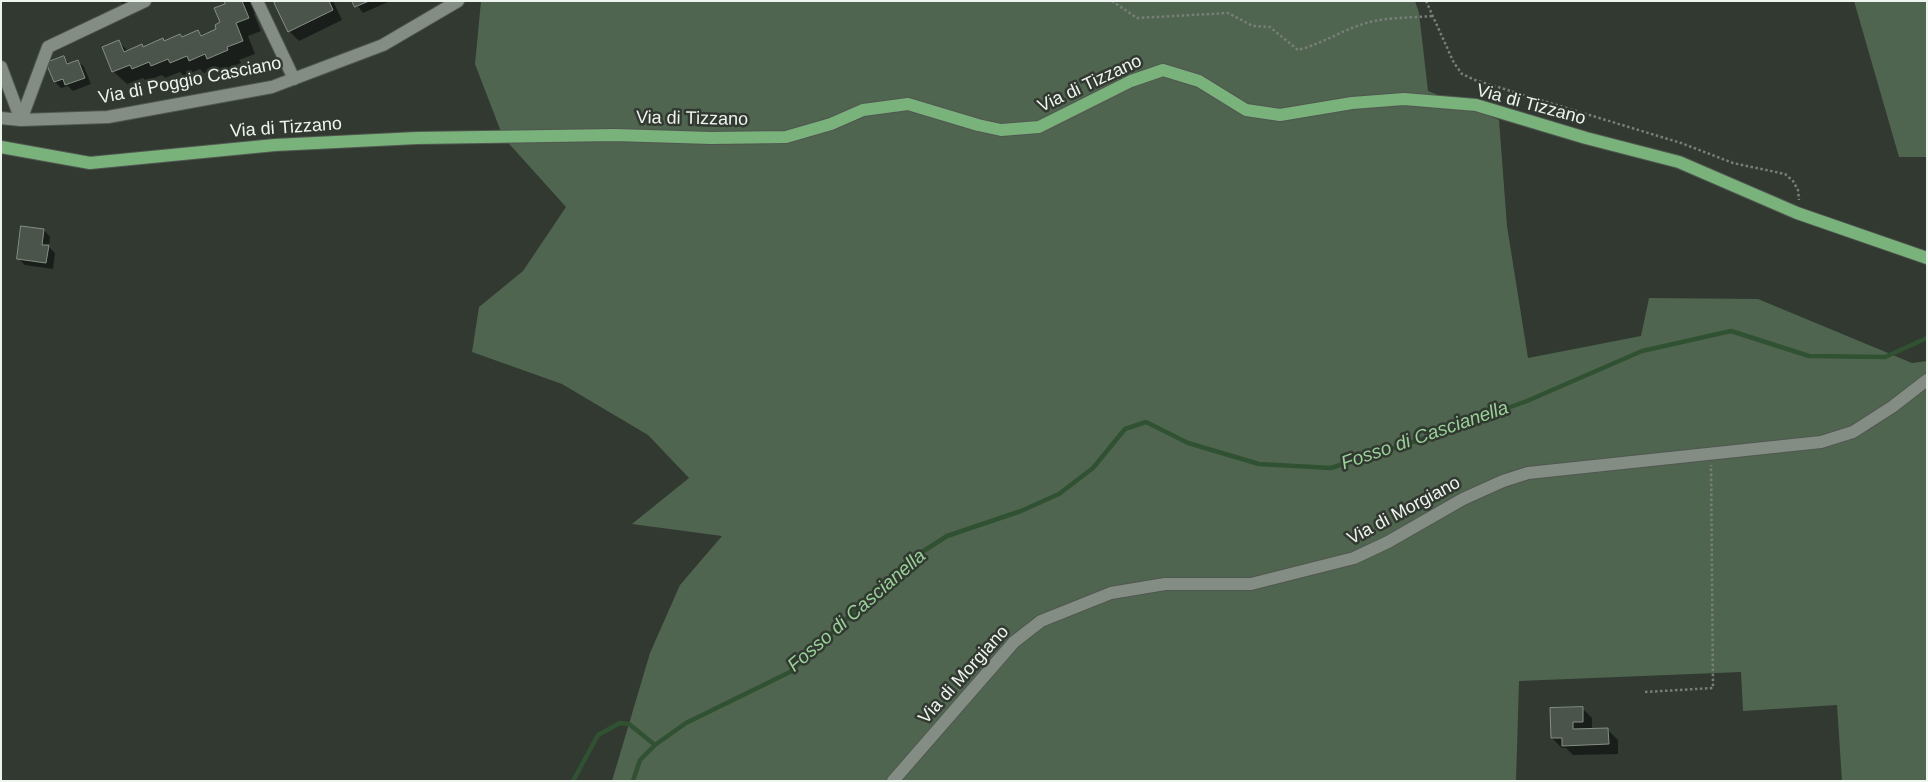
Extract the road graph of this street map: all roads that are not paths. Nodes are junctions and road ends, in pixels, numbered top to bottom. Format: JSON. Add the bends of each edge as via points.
{"nodes":[{"id":1,"x":145,"y":1,"type":"edge"},
{"id":2,"x":256,"y":1,"type":"edge"},
{"id":3,"x":458,"y":1,"type":"edge"},
{"id":4,"x":1,"y":67,"type":"edge"},
{"id":5,"x":294,"y":78,"type":"junction"},
{"id":6,"x":1,"y":118,"type":"edge"},
{"id":7,"x":21,"y":120,"type":"junction"},
{"id":8,"x":1,"y":147,"type":"edge"},
{"id":9,"x":1927,"y":258,"type":"edge"},
{"id":10,"x":1927,"y":380,"type":"edge"},
{"id":11,"x":893,"y":781,"type":"edge"}],
"edges":[{"from":1,"to":7,"type":"street","via":[[48,47]]},
{"from":2,"to":5,"type":"street"},
{"from":3,"to":5,"type":"street","name":"Via di Poggio Casciano","via":[[383,45]]},
{"from":4,"to":7,"type":"street"},
{"from":5,"to":7,"type":"street","name":"Via di Poggio Casciano","via":[[272,87],[108,117]]},
{"from":6,"to":7,"type":"street","name":"Via di Poggio Casciano"},
{"from":8,"to":9,"type":"main road","name":"Via di Tizzano","via":[[90,163],[275,145],[417,138],[786,137],[831,124],[863,110],[908,104],[1001,130],[1039,127],[1131,80],[1162,70],[1199,81],[1246,110],[1280,115],[1352,103],[1404,99],[1476,105],[1679,162],[1797,213]]},
{"from":10,"to":11,"type":"street","name":"Via di Morgiano","via":[[1853,432],[1821,442],[1528,473],[1463,499],[1354,558],[1250,584],[1165,584],[1111,593],[1041,621],[1014,642]]}]}
